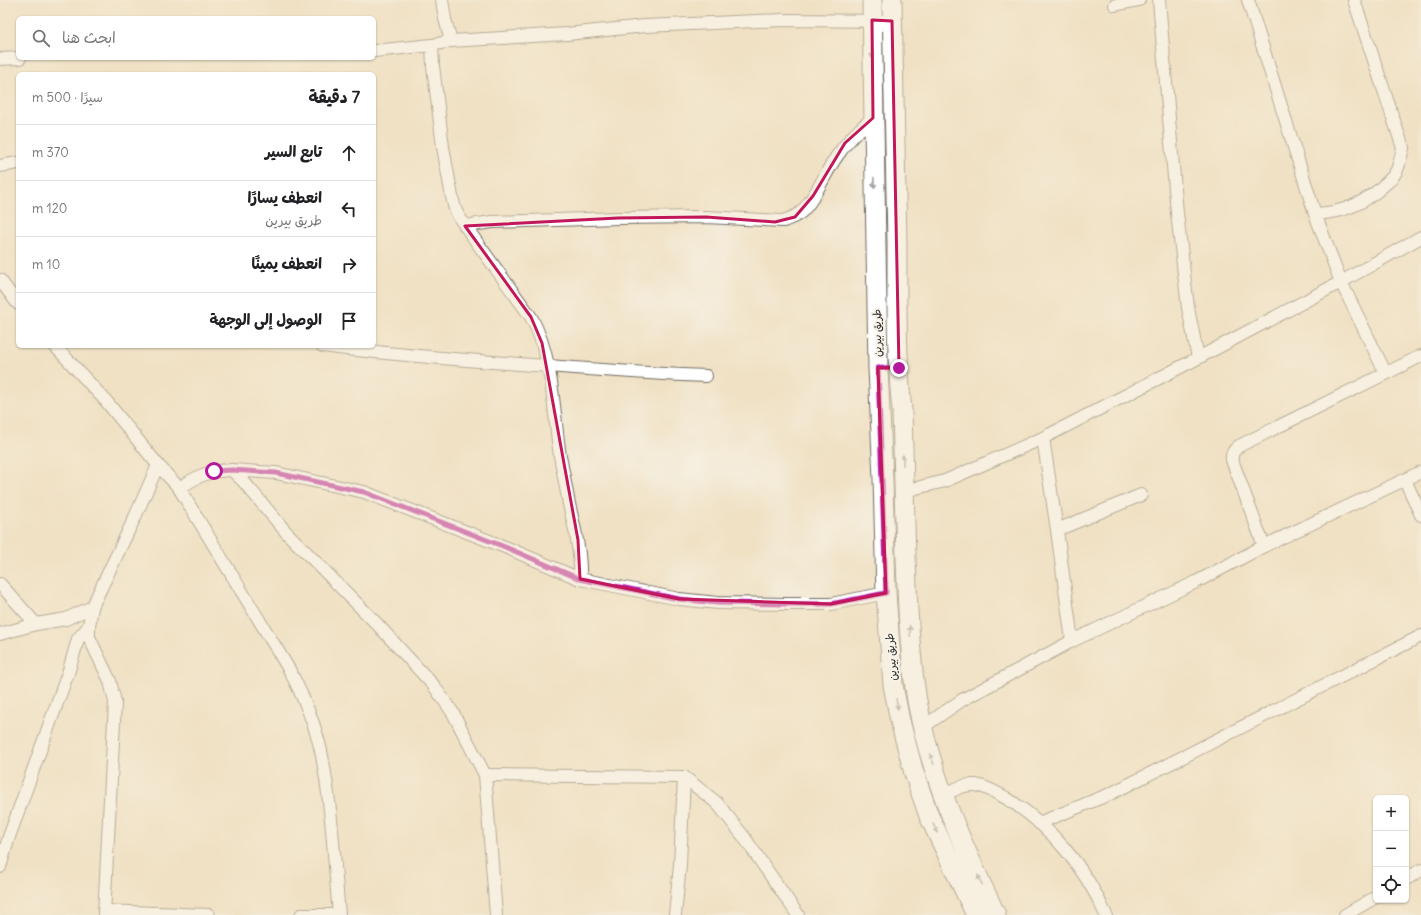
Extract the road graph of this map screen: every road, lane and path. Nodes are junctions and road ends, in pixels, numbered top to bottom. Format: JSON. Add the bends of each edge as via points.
{"nodes":[{"id":1,"x":442,"y":0,"type":"edge"},
{"id":2,"x":872,"y":0,"type":"edge"},
{"id":3,"x":892,"y":0,"type":"edge"},
{"id":4,"x":1139,"y":0,"type":"edge"},
{"id":5,"x":1159,"y":0,"type":"edge"},
{"id":6,"x":1248,"y":0,"type":"edge"},
{"id":7,"x":1354,"y":0,"type":"edge"},
{"id":8,"x":1115,"y":5,"type":"dead end"},
{"id":9,"x":872,"y":20,"type":"junction"},
{"id":10,"x":892,"y":21,"type":"junction"},
{"id":11,"x":450,"y":41,"type":"junction"},
{"id":12,"x":432,"y":45,"type":"junction"},
{"id":13,"x":376,"y":51,"type":"edge"},
{"id":14,"x":16,"y":58,"type":"edge"},
{"id":15,"x":0,"y":59,"type":"edge"},
{"id":16,"x":873,"y":118,"type":"junction"},
{"id":17,"x":16,"y":163,"type":"edge"},
{"id":18,"x":0,"y":166,"type":"edge"},
{"id":19,"x":1315,"y":214,"type":"junction"},
{"id":20,"x":465,"y":226,"type":"junction"},
{"id":21,"x":1421,"y":237,"type":"edge"},
{"id":22,"x":0,"y":280,"type":"edge"},
{"id":23,"x":1341,"y":282,"type":"junction"},
{"id":24,"x":16,"y":301,"type":"edge"},
{"id":25,"x":57,"y":348,"type":"edge"},
{"id":26,"x":338,"y":348,"type":"edge"},
{"id":27,"x":1421,"y":356,"type":"edge"},
{"id":28,"x":1198,"y":358,"type":"junction"},
{"id":29,"x":547,"y":366,"type":"junction"},
{"id":30,"x":878,"y":368,"type":"junction"},
{"id":31,"x":899,"y":368,"type":"junction"},
{"id":32,"x":1386,"y":374,"type":"junction"},
{"id":33,"x":706,"y":376,"type":"dead end"},
{"id":34,"x":1044,"y":438,"type":"junction"},
{"id":35,"x":158,"y":465,"type":"junction"},
{"id":36,"x":232,"y":470,"type":"junction"},
{"id":37,"x":1421,"y":472,"type":"edge"},
{"id":38,"x":1406,"y":480,"type":"junction"},
{"id":39,"x":179,"y":488,"type":"junction"},
{"id":40,"x":904,"y":490,"type":"junction"},
{"id":41,"x":1141,"y":495,"type":"dead end"},
{"id":42,"x":1421,"y":515,"type":"edge"},
{"id":43,"x":1058,"y":530,"type":"junction"},
{"id":44,"x":1264,"y":546,"type":"junction"},
{"id":45,"x":580,"y":579,"type":"junction"},
{"id":46,"x":0,"y":584,"type":"edge"},
{"id":47,"x":886,"y":593,"type":"junction"},
{"id":48,"x":92,"y":607,"type":"junction"},
{"id":49,"x":36,"y":624,"type":"junction"},
{"id":50,"x":89,"y":626,"type":"junction"},
{"id":51,"x":0,"y":634,"type":"edge"},
{"id":52,"x":1421,"y":636,"type":"edge"},
{"id":53,"x":1072,"y":641,"type":"junction"},
{"id":54,"x":923,"y":727,"type":"junction"},
{"id":55,"x":485,"y":775,"type":"junction"},
{"id":56,"x":684,"y":777,"type":"junction"},
{"id":57,"x":943,"y":796,"type":"junction"},
{"id":58,"x":1040,"y":823,"type":"junction"},
{"id":59,"x":0,"y":867,"type":"edge"},
{"id":60,"x":1421,"y":870,"type":"edge"},
{"id":61,"x":1409,"y":877,"type":"edge"},
{"id":62,"x":1373,"y":899,"type":"edge"},
{"id":63,"x":104,"y":913,"type":"edge"},
{"id":64,"x":208,"y":915,"type":"edge"},
{"id":65,"x":301,"y":915,"type":"edge"},
{"id":66,"x":339,"y":915,"type":"edge"},
{"id":67,"x":496,"y":915,"type":"edge"},
{"id":68,"x":675,"y":915,"type":"edge"},
{"id":69,"x":798,"y":915,"type":"edge"},
{"id":70,"x":976,"y":915,"type":"edge"},
{"id":71,"x":996,"y":915,"type":"edge"},
{"id":72,"x":1106,"y":915,"type":"edge"},
{"id":73,"x":1345,"y":915,"type":"edge"}],
"edges":[{"from":1,"to":11,"type":"street"},
{"from":2,"to":9,"type":"main road","name":"طريق بيرين"},
{"from":3,"to":10,"type":"main road","name":"طريق بيرين"},
{"from":4,"to":8,"type":"street"},
{"from":5,"to":28,"type":"street","via":[[1177,213],[1188,308]]},
{"from":6,"to":19,"type":"street"},
{"from":7,"to":19,"type":"street","via":[[1403,148],[1397,171],[1375,194],[1351,208]]},
{"from":9,"to":10,"type":"street"},
{"from":9,"to":11,"type":"street","via":[[783,20],[646,26]]},
{"from":9,"to":16,"type":"main road","name":"طريق بيرين","one_way":true},
{"from":10,"to":31,"type":"main road","name":"طريق بيرين"},
{"from":11,"to":12,"type":"street"},
{"from":12,"to":13,"type":"street"},
{"from":12,"to":20,"type":"street","via":[[449,185],[455,209]]},
{"from":14,"to":15,"type":"street"},
{"from":16,"to":20,"type":"street","via":[[846,143],[802,211],[795,217],[783,221],[618,218],[492,222]]},
{"from":16,"to":30,"type":"main road","name":"طريق بيرين","one_way":true},
{"from":17,"to":18,"type":"street"},
{"from":19,"to":23,"type":"street"},
{"from":20,"to":29,"type":"street","via":[[531,317],[538,329]]},
{"from":21,"to":23,"type":"street"},
{"from":22,"to":24,"type":"street"},
{"from":23,"to":28,"type":"street"},
{"from":23,"to":32,"type":"street"},
{"from":25,"to":35,"type":"street","via":[[106,401]]},
{"from":26,"to":29,"type":"street"},
{"from":27,"to":32,"type":"street"},
{"from":28,"to":34,"type":"street"},
{"from":29,"to":33,"type":"street"},
{"from":29,"to":45,"type":"street","via":[[560,454],[578,540]]},
{"from":30,"to":31,"type":"main road"},
{"from":30,"to":47,"type":"main road","name":"طريق بيرين"},
{"from":40,"to":31,"type":"main road","name":"طريق بيرين","one_way":true},
{"from":32,"to":44,"type":"street","via":[[1235,449],[1231,455],[1232,460]]},
{"from":34,"to":40,"type":"street","via":[[945,481]]},
{"from":34,"to":43,"type":"street"},
{"from":35,"to":39,"type":"street"},
{"from":35,"to":48,"type":"street"},
{"from":36,"to":39,"type":"street","via":[[214,471],[198,476]]},
{"from":36,"to":45,"type":"street","via":[[276,473],[364,492]]},
{"from":36,"to":55,"type":"street","via":[[286,532],[434,686],[452,713]]},
{"from":37,"to":38,"type":"street"},
{"from":38,"to":42,"type":"street"},
{"from":38,"to":44,"type":"street"},
{"from":39,"to":66,"type":"street","via":[[260,619],[304,698],[320,749],[328,793]]},
{"from":54,"to":40,"type":"main road","name":"طريق بيرين","one_way":true,"via":[[917,706],[910,637]]},
{"from":41,"to":43,"type":"street"},
{"from":43,"to":53,"type":"street"},
{"from":44,"to":53,"type":"street","via":[[1196,582]]},
{"from":45,"to":47,"type":"street","via":[[679,599],[718,603],[831,604]]},
{"from":46,"to":49,"type":"street"},
{"from":47,"to":70,"type":"main road","name":"طريق بيرين","one_way":true,"via":[[893,685],[914,773],[929,816]]},
{"from":48,"to":49,"type":"street","via":[[66,619]]},
{"from":48,"to":50,"type":"street"},
{"from":49,"to":51,"type":"street"},
{"from":50,"to":59,"type":"street","via":[[78,639]]},
{"from":50,"to":63,"type":"street","via":[[89,637],[110,681],[116,702]]},
{"from":52,"to":58,"type":"street","via":[[1110,794]]},
{"from":53,"to":54,"type":"street","via":[[962,700]]},
{"from":57,"to":54,"type":"main road","name":"طريق بيرين","one_way":true},
{"from":55,"to":56,"type":"street"},
{"from":55,"to":67,"type":"street"},
{"from":56,"to":68,"type":"street"},
{"from":56,"to":69,"type":"street","via":[[717,803]]},
{"from":57,"to":58,"type":"street","via":[[960,786],[977,785],[1019,806]]},
{"from":71,"to":57,"type":"main road","name":"طريق بيرين","one_way":true},
{"from":58,"to":72,"type":"street","via":[[1090,882]]},
{"from":60,"to":61,"type":"street"},
{"from":62,"to":73,"type":"street"},
{"from":63,"to":64,"type":"street"},
{"from":65,"to":66,"type":"street"}]}
